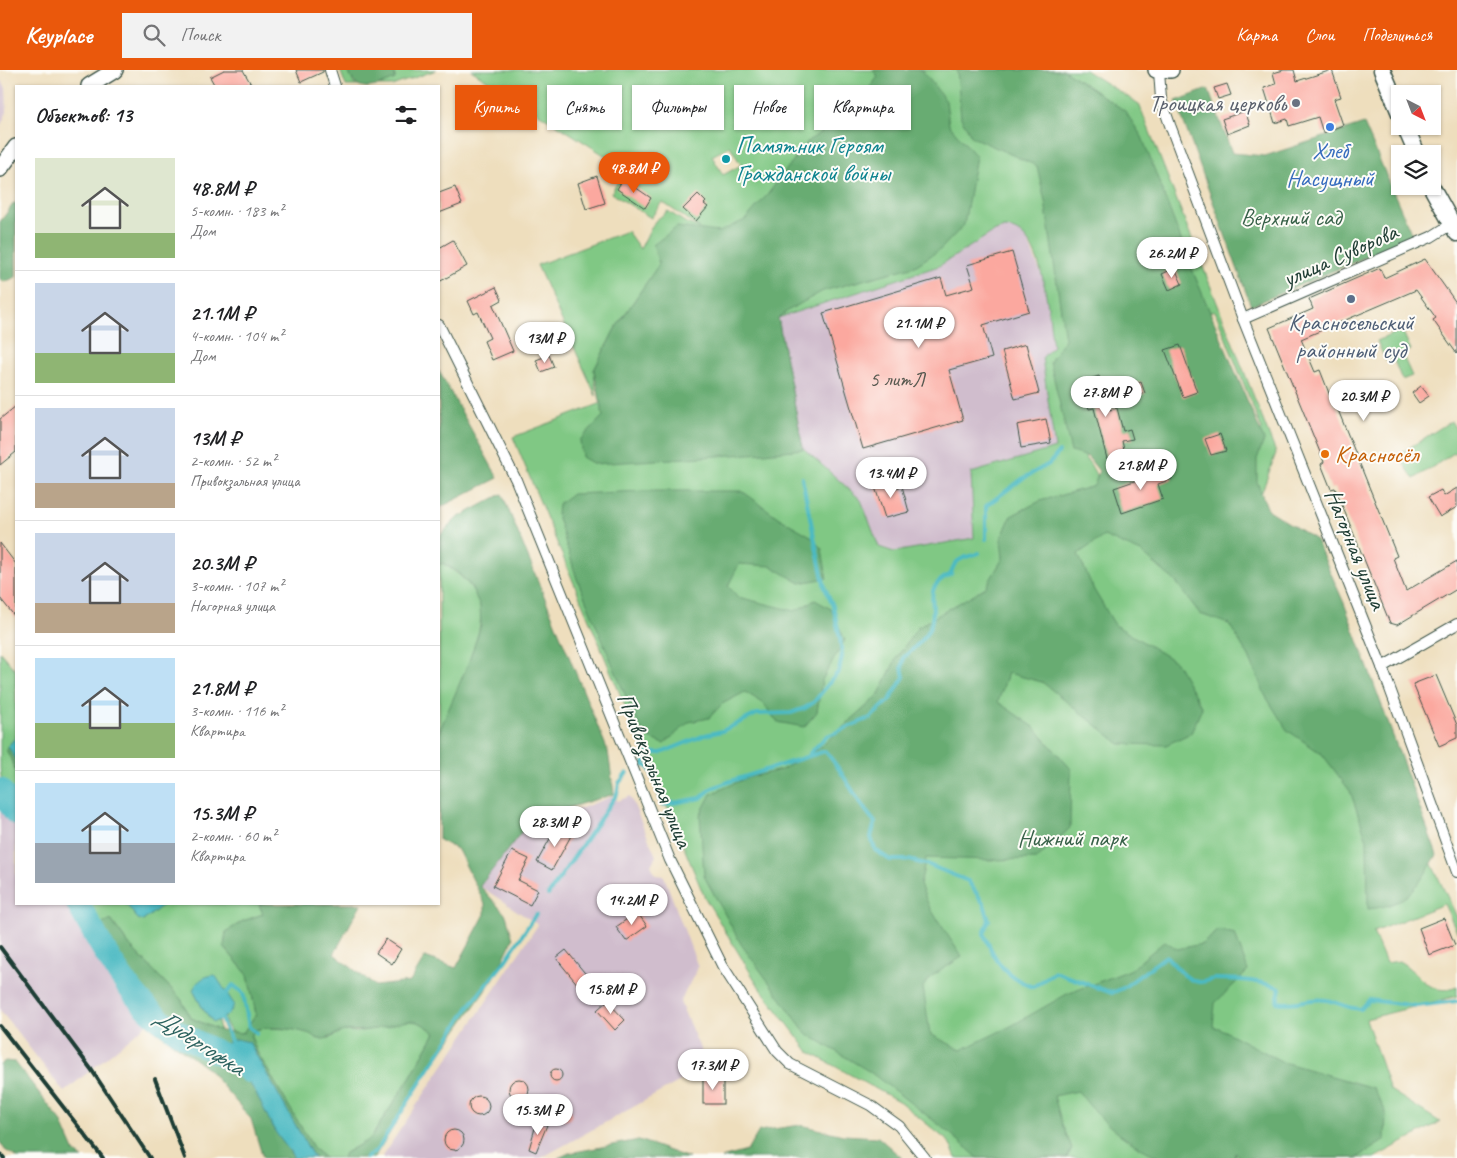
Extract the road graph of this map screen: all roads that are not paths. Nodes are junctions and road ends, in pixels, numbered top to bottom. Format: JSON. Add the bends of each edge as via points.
{"nodes":[{"id":1,"x":115,"y":70,"type":"edge"},
{"id":2,"x":330,"y":70,"type":"edge"},
{"id":3,"x":1162,"y":70,"type":"edge"},
{"id":4,"x":1382,"y":70,"type":"edge"},
{"id":5,"x":91,"y":85,"type":"edge"},
{"id":6,"x":335,"y":85,"type":"edge"},
{"id":7,"x":1391,"y":92,"type":"edge"},
{"id":8,"x":15,"y":148,"type":"edge"},
{"id":9,"x":0,"y":169,"type":"edge"},
{"id":10,"x":1436,"y":195,"type":"edge"},
{"id":11,"x":1455,"y":226,"type":"edge"},
{"id":12,"x":1243,"y":319,"type":"junction"},
{"id":13,"x":440,"y":327,"type":"edge"},
{"id":14,"x":1457,"y":624,"type":"edge"},
{"id":15,"x":1382,"y":668,"type":"junction"},
{"id":16,"x":1457,"y":872,"type":"edge"},
{"id":17,"x":925,"y":1158,"type":"edge"}],
"edges":[{"from":1,"to":5,"type":"main road"},
{"from":2,"to":6,"type":"street"},
{"from":3,"to":12,"type":"street","name":"Нагорная улица","via":[[1161,99]]},
{"from":4,"to":7,"type":"main road"},
{"from":8,"to":9,"type":"main road"},
{"from":10,"to":11,"type":"main road"},
{"from":11,"to":12,"type":"street","name":"улица Суворова"},
{"from":12,"to":15,"type":"street","name":"Нагорная улица"},
{"from":13,"to":17,"type":"street","name":"Привокзальная улица","via":[[516,480],[670,860],[722,965],[772,1045],[790,1064],[870,1104],[899,1126]]},
{"from":14,"to":15,"type":"street"},
{"from":15,"to":16,"type":"street","name":"Нагорная улица"}]}
